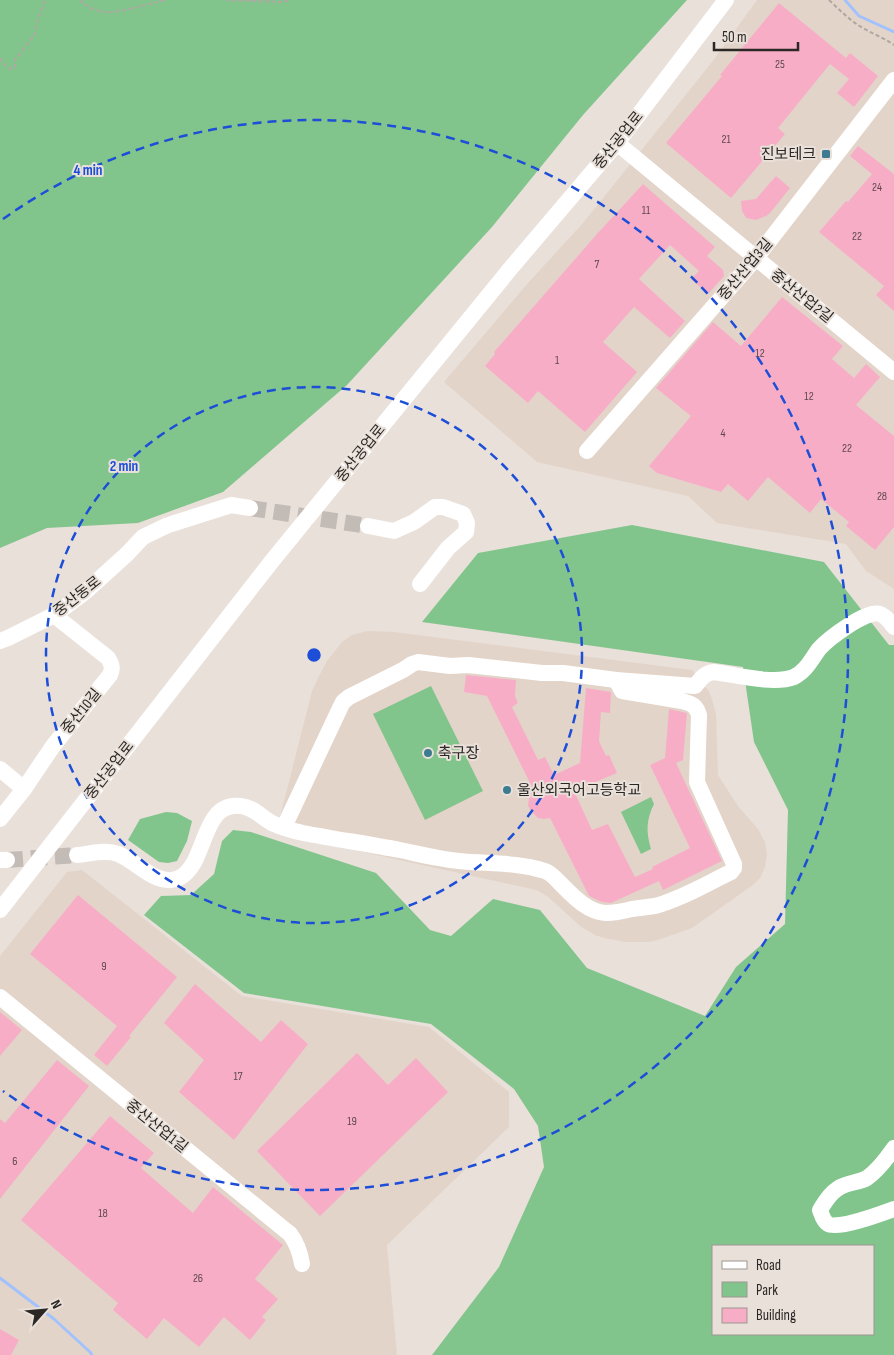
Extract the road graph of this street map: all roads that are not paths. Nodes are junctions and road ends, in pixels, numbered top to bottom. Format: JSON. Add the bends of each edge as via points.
{"nodes":[{"id":1,"x":726,"y":0,"type":"edge"},
{"id":2,"x":894,"y":80,"type":"edge"},
{"id":3,"x":617,"y":143,"type":"junction"},
{"id":4,"x":756,"y":258,"type":"junction"},
{"id":5,"x":894,"y":372,"type":"edge"},
{"id":6,"x":587,"y":451,"type":"dead end"},
{"id":7,"x":250,"y":508,"type":"tunnel mouth"},
{"id":8,"x":368,"y":526,"type":"tunnel mouth"},
{"id":9,"x":420,"y":584,"type":"dead end"},
{"id":10,"x":54,"y":615,"type":"junction"},
{"id":11,"x":894,"y":627,"type":"edge"},
{"id":12,"x":0,"y":641,"type":"edge"},
{"id":13,"x":616,"y":680,"type":"junction"},
{"id":14,"x":0,"y":769,"type":"edge"},
{"id":15,"x":24,"y":789,"type":"junction"},
{"id":16,"x":0,"y":819,"type":"edge"},
{"id":17,"x":284,"y":827,"type":"junction"},
{"id":18,"x":77,"y":855,"type":"tunnel mouth"},
{"id":19,"x":0,"y":910,"type":"edge"},
{"id":20,"x":0,"y":997,"type":"edge"},
{"id":21,"x":894,"y":1148,"type":"edge"},
{"id":22,"x":894,"y":1209,"type":"edge"},
{"id":23,"x":302,"y":1264,"type":"dead end"}],
"edges":[{"from":1,"to":3,"type":"street","name":"중산공업로"},
{"from":2,"to":4,"type":"street","name":"중산산업3길"},
{"from":3,"to":4,"type":"street","name":"중산산업2길"},
{"from":3,"to":19,"type":"street","name":"중산공업로","via":[[272,561]]},
{"from":4,"to":5,"type":"street","name":"중산산업2길"},
{"from":4,"to":6,"type":"street","name":"중산산업3길"},
{"from":7,"to":10,"type":"street","name":"중산동로","via":[[231,505],[168,525],[143,537],[85,592]]},
{"from":8,"to":9,"type":"street","via":[[394,531],[435,507],[463,514],[466,532],[448,548]]},
{"from":10,"to":12,"type":"street","name":"중산동로"},
{"from":10,"to":15,"type":"street","name":"중산10길","via":[[108,658],[112,670]]},
{"from":11,"to":13,"type":"street","via":[[880,614],[871,614],[840,630],[802,672],[782,680],[714,672],[704,675],[694,686]]},
{"from":13,"to":17,"type":"street","via":[[563,673],[412,664],[343,702]]},
{"from":13,"to":17,"type":"street","via":[[622,691],[682,701],[691,704],[699,715],[698,782],[734,868],[681,896],[656,905],[604,913],[593,910],[576,898],[547,872],[511,864],[458,861]]},
{"from":14,"to":15,"type":"street"},
{"from":15,"to":16,"type":"street","name":"중산10길"},
{"from":17,"to":18,"type":"street","via":[[273,824],[245,806],[227,808],[211,822],[194,863],[184,875],[172,880],[157,877],[118,854]]},
{"from":20,"to":23,"type":"street","name":"중산산업1길","via":[[290,1234],[300,1252]]},
{"from":21,"to":22,"type":"street","via":[[868,1177],[836,1189],[820,1210],[828,1224],[835,1226]]}]}
